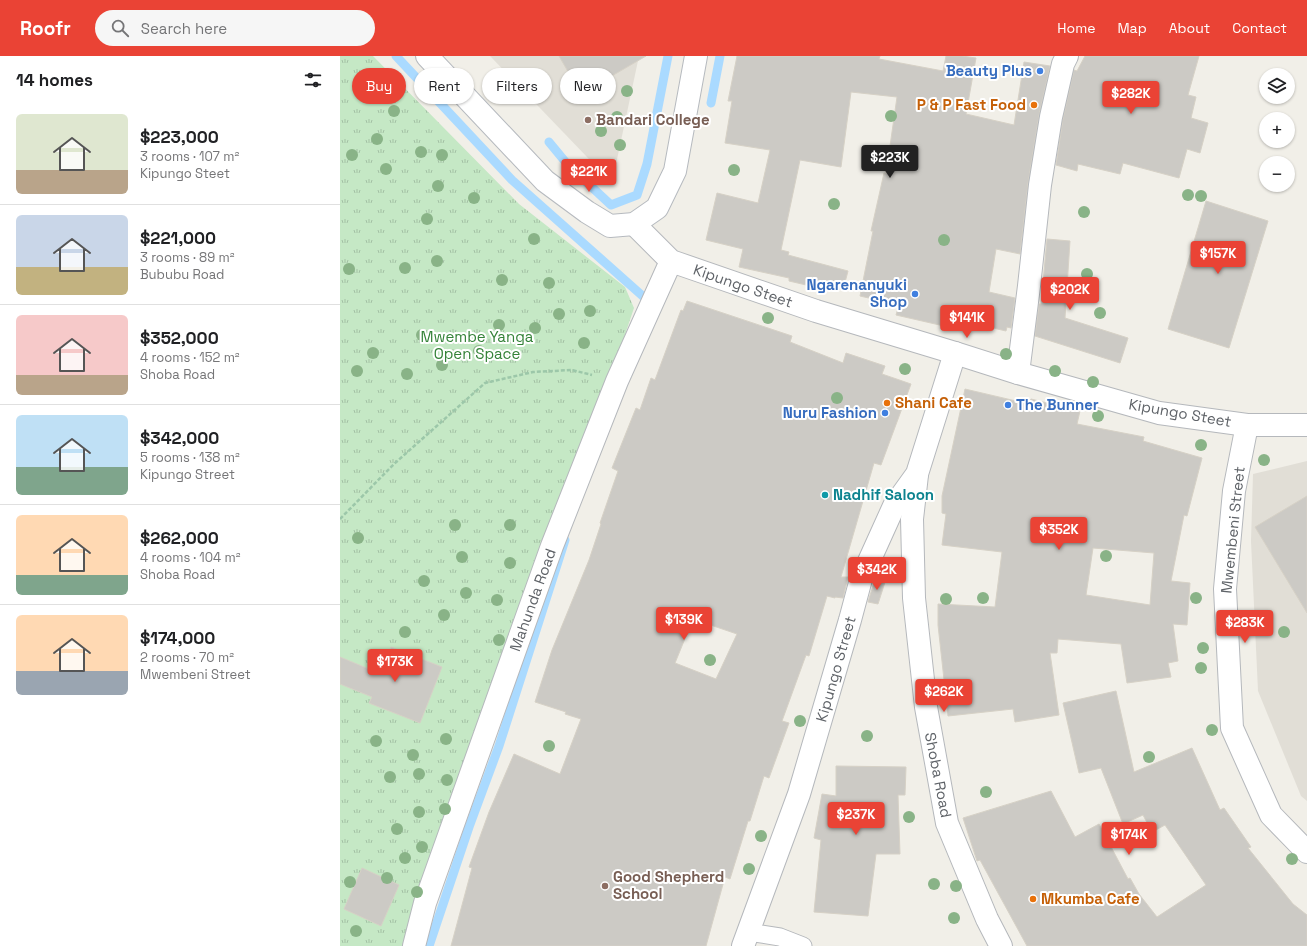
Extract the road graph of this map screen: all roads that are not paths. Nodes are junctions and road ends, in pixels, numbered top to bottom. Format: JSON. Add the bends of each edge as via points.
{"nodes":[{"id":1,"x":427,"y":56,"type":"edge"},
{"id":2,"x":696,"y":56,"type":"edge"},
{"id":3,"x":1067,"y":56,"type":"edge"},
{"id":4,"x":634,"y":224,"type":"junction"},
{"id":5,"x":671,"y":261,"type":"junction"},
{"id":6,"x":955,"y":353,"type":"junction"},
{"id":7,"x":1018,"y":374,"type":"junction"},
{"id":8,"x":1247,"y":425,"type":"junction"},
{"id":9,"x":1307,"y":425,"type":"edge"},
{"id":10,"x":918,"y":474,"type":"junction"},
{"id":11,"x":1307,"y":852,"type":"edge"},
{"id":12,"x":745,"y":939,"type":"edge"},
{"id":13,"x":414,"y":946,"type":"edge"},
{"id":14,"x":804,"y":946,"type":"edge"},
{"id":15,"x":1001,"y":946,"type":"edge"}],
"edges":[{"from":1,"to":4,"type":"street","via":[[545,181],[586,212],[610,226]]},
{"from":2,"to":4,"type":"street","via":[[675,171],[657,208]]},
{"from":3,"to":7,"type":"street","via":[[1051,117],[1040,185]]},
{"from":4,"to":5,"type":"street","name":"Kipungo Steet"},
{"from":5,"to":6,"type":"street","name":"Kipungo Steet"},
{"from":5,"to":13,"type":"street","name":"Mahunda Road","via":[[617,381],[552,546],[425,903]]},
{"from":6,"to":7,"type":"street","name":"Kipungo Steet"},
{"from":6,"to":10,"type":"street","name":"Kipungo Street"},
{"from":7,"to":8,"type":"street","name":"Kipungo Steet","via":[[1159,413]]},
{"from":8,"to":9,"type":"street","name":"Kipungo Steet"},
{"from":8,"to":11,"type":"street","name":"Mwembeni Street","via":[[1234,492],[1225,589],[1232,728],[1271,815]]},
{"from":10,"to":12,"type":"street","name":"Kipungo Street","via":[[894,506],[861,579],[799,794]]},
{"from":10,"to":15,"type":"street","name":"Shoba Road","via":[[912,519],[914,598],[926,707],[947,823]]},
{"from":12,"to":14,"type":"lane","via":[[780,937]]}]}
